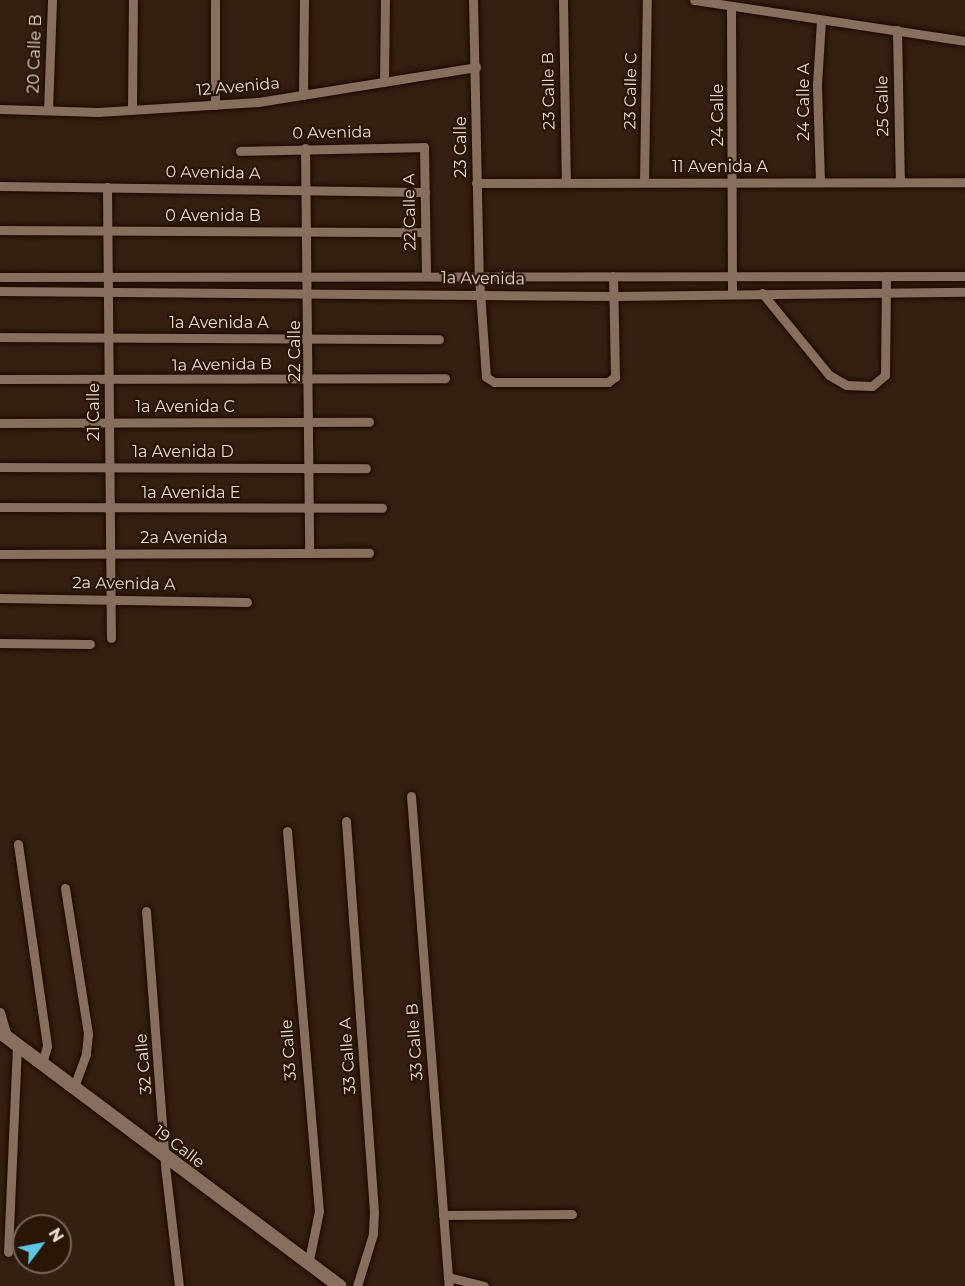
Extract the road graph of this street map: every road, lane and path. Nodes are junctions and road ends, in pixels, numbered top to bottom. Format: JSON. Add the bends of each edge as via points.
{"nodes":[{"id":1,"x":52,"y":0,"type":"edge"},
{"id":2,"x":133,"y":0,"type":"edge"},
{"id":3,"x":215,"y":0,"type":"edge"},
{"id":4,"x":304,"y":0,"type":"edge"},
{"id":5,"x":385,"y":0,"type":"edge"},
{"id":6,"x":473,"y":0,"type":"edge"},
{"id":7,"x":563,"y":0,"type":"edge"},
{"id":8,"x":647,"y":0,"type":"edge"},
{"id":9,"x":694,"y":0,"type":"edge"},
{"id":10,"x":731,"y":8,"type":"junction"},
{"id":11,"x":821,"y":21,"type":"junction"},
{"id":12,"x":897,"y":30,"type":"junction"},
{"id":13,"x":965,"y":40,"type":"edge"},
{"id":14,"x":476,"y":68,"type":"junction"},
{"id":15,"x":384,"y":82,"type":"junction"},
{"id":16,"x":303,"y":95,"type":"junction"},
{"id":17,"x":215,"y":105,"type":"junction"},
{"id":18,"x":0,"y":110,"type":"edge"},
{"id":19,"x":48,"y":110,"type":"junction"},
{"id":20,"x":132,"y":110,"type":"junction"},
{"id":21,"x":424,"y":147,"type":"joint"},
{"id":22,"x":305,"y":148,"type":"junction"},
{"id":23,"x":240,"y":151,"type":"dead end"},
{"id":24,"x":566,"y":182,"type":"junction"},
{"id":25,"x":644,"y":182,"type":"junction"},
{"id":26,"x":734,"y":182,"type":"junction"},
{"id":27,"x":820,"y":182,"type":"junction"},
{"id":28,"x":900,"y":182,"type":"junction"},
{"id":29,"x":965,"y":182,"type":"edge"},
{"id":30,"x":476,"y":183,"type":"junction"},
{"id":31,"x":0,"y":186,"type":"edge"},
{"id":32,"x":106,"y":187,"type":"junction"},
{"id":33,"x":306,"y":190,"type":"junction"},
{"id":34,"x":425,"y":192,"type":"junction"},
{"id":35,"x":0,"y":230,"type":"edge"},
{"id":36,"x":107,"y":231,"type":"junction"},
{"id":37,"x":307,"y":232,"type":"junction"},
{"id":38,"x":425,"y":232,"type":"junction"},
{"id":39,"x":308,"y":276,"type":"junction"},
{"id":40,"x":426,"y":276,"type":"junction"},
{"id":41,"x":613,"y":276,"type":"junction"},
{"id":42,"x":734,"y":276,"type":"junction"},
{"id":43,"x":886,"y":276,"type":"junction"},
{"id":44,"x":965,"y":276,"type":"edge"},
{"id":45,"x":107,"y":277,"type":"junction"},
{"id":46,"x":479,"y":277,"type":"junction"},
{"id":47,"x":0,"y":278,"type":"edge"},
{"id":48,"x":108,"y":290,"type":"junction"},
{"id":49,"x":309,"y":290,"type":"junction"},
{"id":50,"x":0,"y":291,"type":"edge"},
{"id":51,"x":965,"y":292,"type":"edge"},
{"id":52,"x":885,"y":293,"type":"junction"},
{"id":53,"x":481,"y":294,"type":"junction"},
{"id":54,"x":732,"y":294,"type":"junction"},
{"id":55,"x":762,"y":294,"type":"junction"},
{"id":56,"x":614,"y":296,"type":"junction"},
{"id":57,"x":0,"y":337,"type":"edge"},
{"id":58,"x":108,"y":338,"type":"junction"},
{"id":59,"x":310,"y":339,"type":"junction"},
{"id":60,"x":439,"y":339,"type":"dead end"},
{"id":61,"x":445,"y":378,"type":"dead end"},
{"id":62,"x":0,"y":379,"type":"edge"},
{"id":63,"x":310,"y":379,"type":"junction"},
{"id":64,"x":108,"y":381,"type":"junction"},
{"id":65,"x":109,"y":422,"type":"junction"},
{"id":66,"x":310,"y":422,"type":"junction"},
{"id":67,"x":369,"y":422,"type":"dead end"},
{"id":68,"x":0,"y":423,"type":"edge"},
{"id":69,"x":0,"y":466,"type":"edge"},
{"id":70,"x":109,"y":467,"type":"junction"},
{"id":71,"x":310,"y":468,"type":"junction"},
{"id":72,"x":366,"y":468,"type":"dead end"},
{"id":73,"x":0,"y":507,"type":"edge"},
{"id":74,"x":110,"y":508,"type":"junction"},
{"id":75,"x":310,"y":508,"type":"junction"},
{"id":76,"x":382,"y":508,"type":"dead end"},
{"id":77,"x":110,"y":553,"type":"junction"},
{"id":78,"x":309,"y":553,"type":"junction"},
{"id":79,"x":369,"y":553,"type":"dead end"},
{"id":80,"x":0,"y":554,"type":"edge"},
{"id":81,"x":0,"y":598,"type":"edge"},
{"id":82,"x":110,"y":598,"type":"junction"},
{"id":83,"x":247,"y":602,"type":"dead end"},
{"id":84,"x":111,"y":638,"type":"dead end"},
{"id":85,"x":0,"y":643,"type":"edge"},
{"id":86,"x":90,"y":644,"type":"dead end"},
{"id":87,"x":411,"y":796,"type":"dead end"},
{"id":88,"x":346,"y":821,"type":"dead end"},
{"id":89,"x":287,"y":831,"type":"dead end"},
{"id":90,"x":18,"y":844,"type":"dead end"},
{"id":91,"x":65,"y":888,"type":"dead end"},
{"id":92,"x":146,"y":911,"type":"dead end"},
{"id":93,"x":0,"y":1012,"type":"edge"},
{"id":94,"x":8,"y":1037,"type":"edge"},
{"id":95,"x":42,"y":1063,"type":"junction"},
{"id":96,"x":74,"y":1087,"type":"junction"},
{"id":97,"x":167,"y":1160,"type":"junction"},
{"id":98,"x":572,"y":1214,"type":"dead end"},
{"id":99,"x":443,"y":1215,"type":"junction"},
{"id":100,"x":8,"y":1252,"type":"dead end"},
{"id":101,"x":308,"y":1265,"type":"junction"},
{"id":102,"x":448,"y":1281,"type":"edge"},
{"id":103,"x":179,"y":1286,"type":"edge"},
{"id":104,"x":340,"y":1286,"type":"edge"},
{"id":105,"x":357,"y":1286,"type":"edge"},
{"id":106,"x":484,"y":1286,"type":"edge"}],
"edges":[{"from":1,"to":19,"type":"street","name":"20 Calle B"},
{"from":2,"to":20,"type":"street"},
{"from":3,"to":17,"type":"street"},
{"from":4,"to":16,"type":"street"},
{"from":5,"to":15,"type":"street"},
{"from":6,"to":14,"type":"street","name":"23 Calle"},
{"from":7,"to":24,"type":"street","name":"23 Calle B"},
{"from":8,"to":25,"type":"street","name":"23 Calle C"},
{"from":9,"to":10,"type":"street"},
{"from":10,"to":11,"type":"street"},
{"from":10,"to":26,"type":"street","name":"24 Calle"},
{"from":11,"to":12,"type":"street"},
{"from":11,"to":27,"type":"street","name":"24 Calle A","via":[[817,84]]},
{"from":12,"to":13,"type":"street"},
{"from":12,"to":28,"type":"street","name":"25 Calle"},
{"from":14,"to":15,"type":"street","name":"12 Avenida"},
{"from":14,"to":30,"type":"street","name":"23 Calle"},
{"from":15,"to":16,"type":"street","name":"12 Avenida"},
{"from":16,"to":17,"type":"street","name":"12 Avenida"},
{"from":17,"to":20,"type":"street","name":"12 Avenida"},
{"from":18,"to":19,"type":"street","name":"12 Avenida"},
{"from":19,"to":20,"type":"street","name":"12 Avenida"},
{"from":21,"to":22,"type":"street","name":"0 Avenida"},
{"from":21,"to":34,"type":"street","name":"22 Calle A"},
{"from":22,"to":23,"type":"street","name":"0 Avenida"},
{"from":22,"to":33,"type":"street","name":"22 Calle"},
{"from":24,"to":25,"type":"street","name":"11 Avenida A"},
{"from":24,"to":30,"type":"street","name":"11 Avenida A"},
{"from":25,"to":26,"type":"street","name":"11 Avenida A"},
{"from":26,"to":27,"type":"street","name":"11 Avenida A"},
{"from":26,"to":42,"type":"street","name":"24 Calle"},
{"from":27,"to":28,"type":"street","name":"11 Avenida A"},
{"from":28,"to":29,"type":"street","name":"11 Avenida A"},
{"from":30,"to":46,"type":"street","name":"23 Calle"},
{"from":31,"to":32,"type":"street","name":"0 Avenida A"},
{"from":32,"to":33,"type":"street","name":"0 Avenida A"},
{"from":32,"to":36,"type":"street","name":"21 Calle"},
{"from":33,"to":34,"type":"street","name":"0 Avenida A"},
{"from":33,"to":37,"type":"street","name":"22 Calle"},
{"from":34,"to":38,"type":"street","name":"22 Calle A"},
{"from":35,"to":36,"type":"street","name":"0 Avenida B"},
{"from":36,"to":37,"type":"street","name":"0 Avenida B"},
{"from":36,"to":45,"type":"street","name":"21 Calle"},
{"from":37,"to":38,"type":"street","name":"0 Avenida B"},
{"from":37,"to":39,"type":"street","name":"22 Calle"},
{"from":38,"to":40,"type":"street","name":"22 Calle A"},
{"from":39,"to":40,"type":"street","name":"1a Avenida"},
{"from":39,"to":45,"type":"street","name":"1a Avenida"},
{"from":39,"to":49,"type":"street","name":"22 Calle"},
{"from":40,"to":46,"type":"street","name":"1a Avenida"},
{"from":41,"to":42,"type":"street","name":"1a Avenida"},
{"from":41,"to":46,"type":"street","name":"1a Avenida"},
{"from":41,"to":56,"type":"street"},
{"from":42,"to":43,"type":"street","name":"1a Avenida"},
{"from":42,"to":54,"type":"street","name":"24 Calle"},
{"from":43,"to":44,"type":"street","name":"1a Avenida"},
{"from":43,"to":52,"type":"street"},
{"from":45,"to":47,"type":"street","name":"1a Avenida"},
{"from":45,"to":48,"type":"street","name":"21 Calle"},
{"from":46,"to":53,"type":"street","name":"23 Calle"},
{"from":48,"to":49,"type":"street","name":"1a Avenida"},
{"from":48,"to":50,"type":"street","name":"1a Avenida"},
{"from":48,"to":58,"type":"street","name":"21 Calle"},
{"from":49,"to":53,"type":"street","name":"1a Avenida"},
{"from":49,"to":59,"type":"street","name":"22 Calle"},
{"from":51,"to":52,"type":"street","name":"1a Avenida"},
{"from":52,"to":55,"type":"street","name":"1a Avenida"},
{"from":52,"to":55,"type":"street","via":[[885,375],[872,387],[846,385],[829,375]]},
{"from":53,"to":56,"type":"street","name":"1a Avenida"},
{"from":53,"to":56,"type":"street","name":"23 Calle","via":[[486,377],[494,382],[608,382],[615,377]]},
{"from":54,"to":55,"type":"street","name":"1a Avenida"},
{"from":54,"to":56,"type":"street","name":"1a Avenida"},
{"from":57,"to":58,"type":"street","name":"1a Avenida A"},
{"from":58,"to":59,"type":"street","name":"1a Avenida A"},
{"from":58,"to":64,"type":"street","name":"21 Calle"},
{"from":59,"to":60,"type":"street","name":"1a Avenida A"},
{"from":59,"to":63,"type":"street","name":"22 Calle"},
{"from":61,"to":63,"type":"street","name":"1a Avenida B"},
{"from":62,"to":64,"type":"street","name":"1a Avenida B"},
{"from":63,"to":64,"type":"street","name":"1a Avenida B"},
{"from":63,"to":66,"type":"street","name":"22 Calle"},
{"from":64,"to":65,"type":"street","name":"21 Calle"},
{"from":65,"to":66,"type":"street","name":"1a Avenida C"},
{"from":65,"to":68,"type":"street","name":"1a Avenida C"},
{"from":65,"to":70,"type":"street","name":"21 Calle"},
{"from":66,"to":67,"type":"street","name":"1a Avenida C"},
{"from":66,"to":71,"type":"street","name":"22 Calle"},
{"from":69,"to":70,"type":"street","name":"1a Avenida D"},
{"from":70,"to":71,"type":"street","name":"1a Avenida D"},
{"from":70,"to":74,"type":"street","name":"21 Calle"},
{"from":71,"to":72,"type":"street","name":"1a Avenida D"},
{"from":71,"to":75,"type":"street","name":"22 Calle"},
{"from":73,"to":74,"type":"street","name":"1a Avenida E"},
{"from":74,"to":75,"type":"street","name":"1a Avenida E"},
{"from":74,"to":77,"type":"street","name":"21 Calle"},
{"from":75,"to":76,"type":"street","name":"1a Avenida E"},
{"from":75,"to":78,"type":"street","name":"22 Calle"},
{"from":77,"to":78,"type":"street","name":"2a Avenida"},
{"from":77,"to":80,"type":"street","name":"2a Avenida"},
{"from":77,"to":82,"type":"street","name":"21 Calle"},
{"from":78,"to":79,"type":"street","name":"2a Avenida"},
{"from":81,"to":82,"type":"street","name":"2a Avenida A"},
{"from":82,"to":83,"type":"street","name":"2a Avenida A"},
{"from":82,"to":84,"type":"street","name":"21 Calle"},
{"from":85,"to":86,"type":"street"},
{"from":87,"to":99,"type":"street","name":"33 Calle B"},
{"from":88,"to":105,"type":"street","name":"33 Calle A","via":[[374,1212],[373,1234]]},
{"from":89,"to":101,"type":"street","name":"33 Calle","via":[[319,1211]]},
{"from":90,"to":95,"type":"street","via":[[47,1046]]},
{"from":91,"to":96,"type":"street","via":[[88,1034],[86,1054]]},
{"from":92,"to":97,"type":"street","name":"32 Calle"},
{"from":93,"to":94,"type":"street"},
{"from":94,"to":95,"type":"main road","name":"19 Calle"},
{"from":94,"to":100,"type":"street"},
{"from":95,"to":96,"type":"main road","name":"19 Calle"},
{"from":96,"to":97,"type":"main road","name":"19 Calle"},
{"from":97,"to":101,"type":"main road","name":"19 Calle"},
{"from":97,"to":103,"type":"street","name":"32 Calle"},
{"from":98,"to":99,"type":"street"},
{"from":99,"to":102,"type":"street","name":"33 Calle B"},
{"from":101,"to":104,"type":"main road","name":"19 Calle"},
{"from":102,"to":106,"type":"street"}]}
